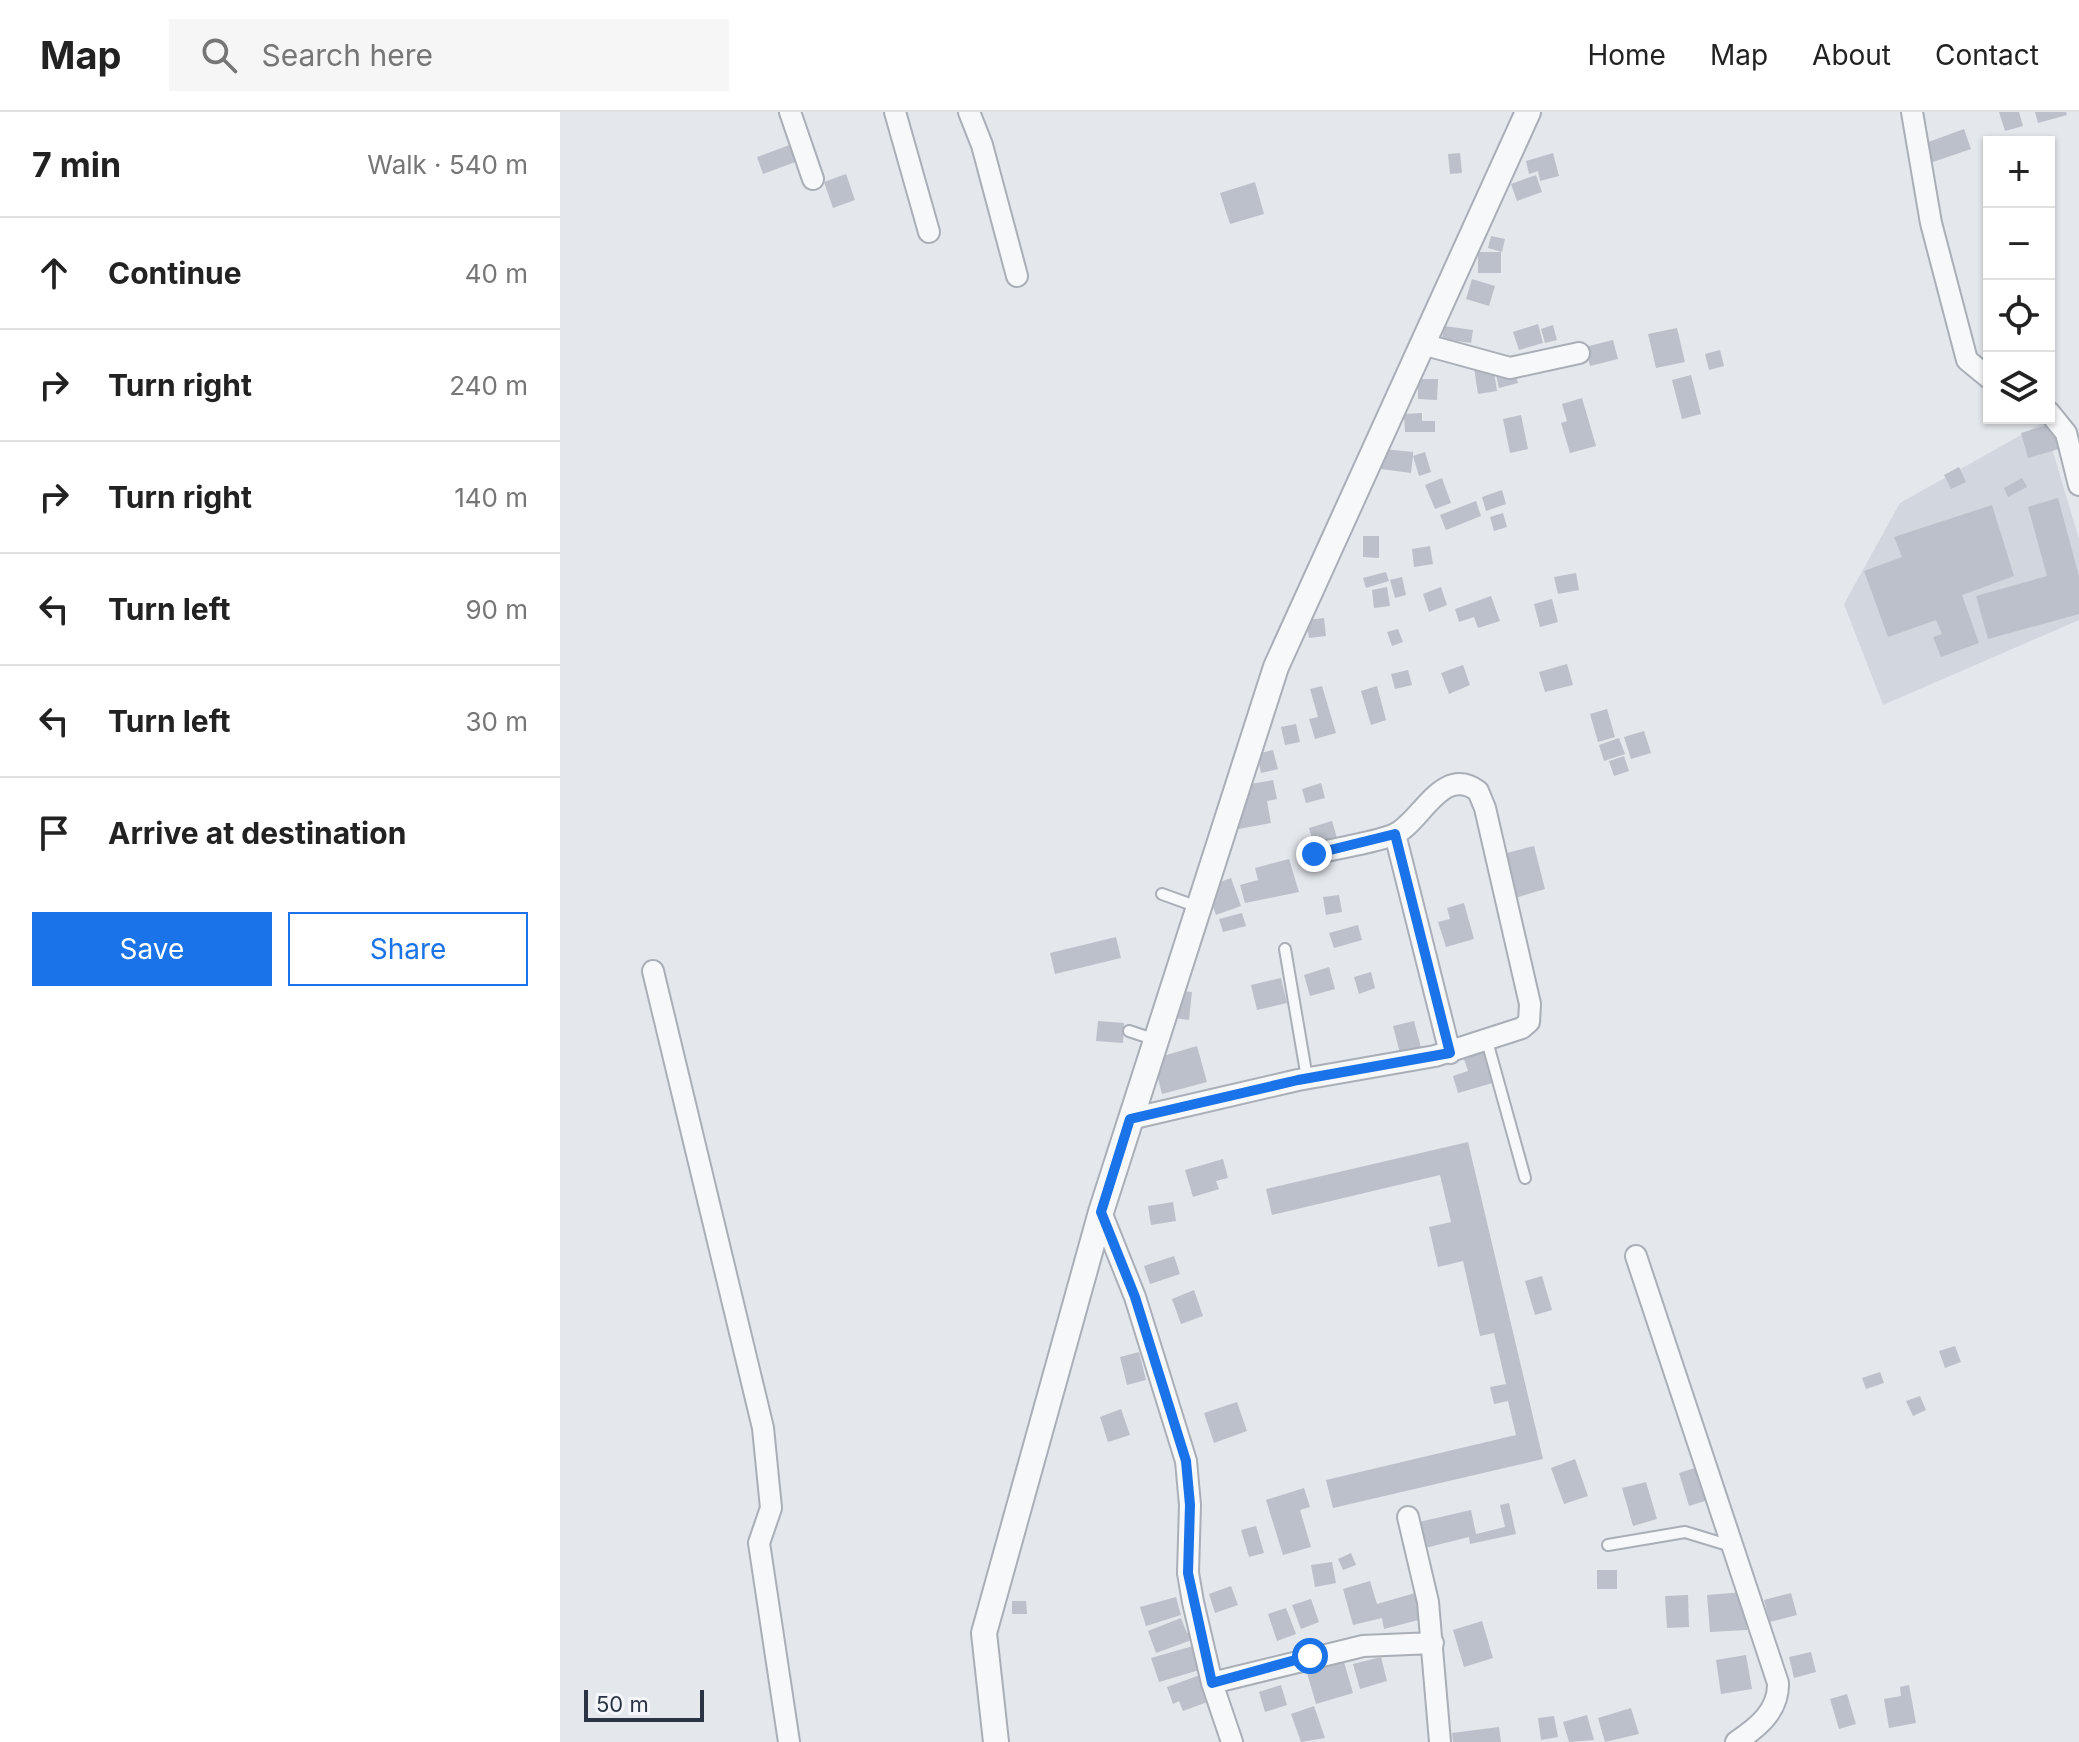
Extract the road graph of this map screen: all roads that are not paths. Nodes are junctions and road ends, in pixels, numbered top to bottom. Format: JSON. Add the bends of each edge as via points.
{"nodes":[{"id":1,"x":790,"y":112,"type":"edge"},
{"id":2,"x":895,"y":112,"type":"edge"},
{"id":3,"x":969,"y":112,"type":"edge"},
{"id":4,"x":1528,"y":112,"type":"edge"},
{"id":5,"x":1912,"y":112,"type":"edge"},
{"id":6,"x":813,"y":179,"type":"dead end"},
{"id":7,"x":929,"y":232,"type":"dead end"},
{"id":8,"x":1017,"y":276,"type":"dead end"},
{"id":9,"x":1422,"y":344,"type":"junction"},
{"id":10,"x":1579,"y":353,"type":"dead end"},
{"id":11,"x":1983,"y":373,"type":"edge"},
{"id":12,"x":2055,"y":419,"type":"edge"},
{"id":13,"x":2079,"y":485,"type":"edge"},
{"id":14,"x":1395,"y":834,"type":"junction"},
{"id":15,"x":1314,"y":854,"type":"dead end"},
{"id":16,"x":1162,"y":894,"type":"dead end"},
{"id":17,"x":1187,"y":903,"type":"junction"},
{"id":18,"x":1285,"y":949,"type":"dead end"},
{"id":19,"x":653,"y":971,"type":"dead end"},
{"id":20,"x":1129,"y":1031,"type":"dead end"},
{"id":21,"x":1148,"y":1038,"type":"junction"},
{"id":22,"x":1487,"y":1041,"type":"junction"},
{"id":23,"x":1450,"y":1053,"type":"junction"},
{"id":24,"x":1307,"y":1078,"type":"junction"},
{"id":25,"x":1130,"y":1119,"type":"junction"},
{"id":26,"x":1525,"y":1178,"type":"dead end"},
{"id":27,"x":1101,"y":1212,"type":"junction"},
{"id":28,"x":1636,"y":1256,"type":"dead end"},
{"id":29,"x":1408,"y":1517,"type":"dead end"},
{"id":30,"x":1608,"y":1545,"type":"dead end"},
{"id":31,"x":1733,"y":1547,"type":"junction"},
{"id":32,"x":1433,"y":1643,"type":"junction"},
{"id":33,"x":1212,"y":1683,"type":"junction"},
{"id":34,"x":789,"y":1742,"type":"edge"},
{"id":35,"x":996,"y":1742,"type":"edge"},
{"id":36,"x":1232,"y":1742,"type":"edge"},
{"id":37,"x":1440,"y":1742,"type":"edge"},
{"id":38,"x":1718,"y":1742,"type":"edge"},
{"id":39,"x":1725,"y":1742,"type":"edge"},
{"id":40,"x":1736,"y":1742,"type":"edge"}],
"edges":[{"from":1,"to":6,"type":"street"},
{"from":2,"to":7,"type":"street"},
{"from":3,"to":8,"type":"street"},
{"from":4,"to":9,"type":"street"},
{"from":5,"to":11,"type":"street","via":[[1931,223],[1967,360]]},
{"from":9,"to":10,"type":"street","via":[[1510,368]]},
{"from":9,"to":17,"type":"street","via":[[1276,667]]},
{"from":12,"to":13,"type":"street","via":[[2066,433]]},
{"from":14,"to":15,"type":"street"},
{"from":14,"to":22,"type":"street","via":[[1443,790],[1461,784],[1478,791],[1531,1010],[1522,1028]]},
{"from":14,"to":23,"type":"street"},
{"from":16,"to":17,"type":"lane"},
{"from":17,"to":21,"type":"street"},
{"from":18,"to":24,"type":"lane"},
{"from":19,"to":34,"type":"street","via":[[763,1428],[771,1508],[759,1543]]},
{"from":20,"to":21,"type":"lane"},
{"from":21,"to":25,"type":"street"},
{"from":22,"to":23,"type":"street"},
{"from":22,"to":26,"type":"lane"},
{"from":23,"to":24,"type":"street"},
{"from":24,"to":25,"type":"street"},
{"from":25,"to":27,"type":"street"},
{"from":27,"to":33,"type":"street","via":[[1135,1297],[1186,1461],[1188,1573]]},
{"from":27,"to":35,"type":"street","via":[[984,1633]]},
{"from":28,"to":31,"type":"street"},
{"from":29,"to":32,"type":"street"},
{"from":30,"to":31,"type":"lane","via":[[1685,1532]]},
{"from":31,"to":40,"type":"street","via":[[1778,1683],[1778,1695],[1756,1729]]},
{"from":32,"to":33,"type":"street","via":[[1363,1646]]},
{"from":32,"to":37,"type":"street"},
{"from":33,"to":36,"type":"street"},
{"from":38,"to":39,"type":"street"}]}
